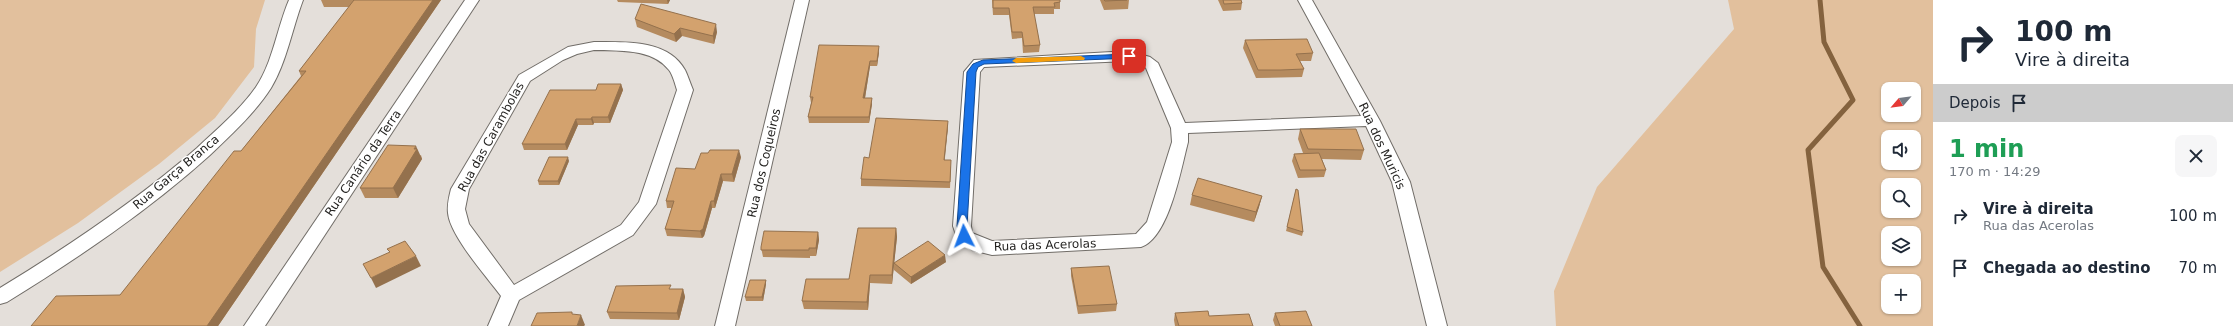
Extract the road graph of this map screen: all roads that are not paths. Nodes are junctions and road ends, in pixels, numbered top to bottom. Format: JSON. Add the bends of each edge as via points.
{"nodes":[{"id":1,"x":296,"y":0,"type":"edge"},
{"id":2,"x":472,"y":0,"type":"edge"},
{"id":3,"x":802,"y":0,"type":"edge"},
{"id":4,"x":1305,"y":0,"type":"edge"},
{"id":5,"x":1372,"y":121,"type":"junction"},
{"id":6,"x":1179,"y":128,"type":"junction"},
{"id":7,"x":512,"y":295,"type":"junction"},
{"id":8,"x":0,"y":297,"type":"edge"},
{"id":9,"x":254,"y":326,"type":"edge"},
{"id":10,"x":498,"y":326,"type":"edge"},
{"id":11,"x":725,"y":326,"type":"edge"},
{"id":12,"x":1437,"y":326,"type":"edge"}],
"edges":[{"from":1,"to":8,"type":"street","name":"Rua Garça Branca","via":[[273,68],[245,112],[195,158],[128,213]]},
{"from":2,"to":9,"type":"street","name":"Rua Canário da Terra"},
{"from":3,"to":11,"type":"street","name":"Rua dos Coqueiros"},
{"from":4,"to":5,"type":"street","name":"Rua dos Muricis"},
{"from":5,"to":6,"type":"street"},
{"from":5,"to":12,"type":"street","name":"Rua dos Muricis","via":[[1401,182]]},
{"from":6,"to":6,"type":"street","name":"Rua das Acerolas","via":[[1180,142],[1156,223],[1149,234],[1141,240],[1125,243],[992,248],[979,245],[964,236],[962,226],[972,72],[978,63],[1129,56],[1145,60],[1153,66]]},
{"from":7,"to":7,"type":"street","name":"Rua das Carambolas","via":[[627,230],[647,204],[685,90],[677,70],[656,52],[614,46],[573,50],[524,78],[460,189],[457,204],[457,216],[464,231]]},
{"from":7,"to":10,"type":"street"}]}
